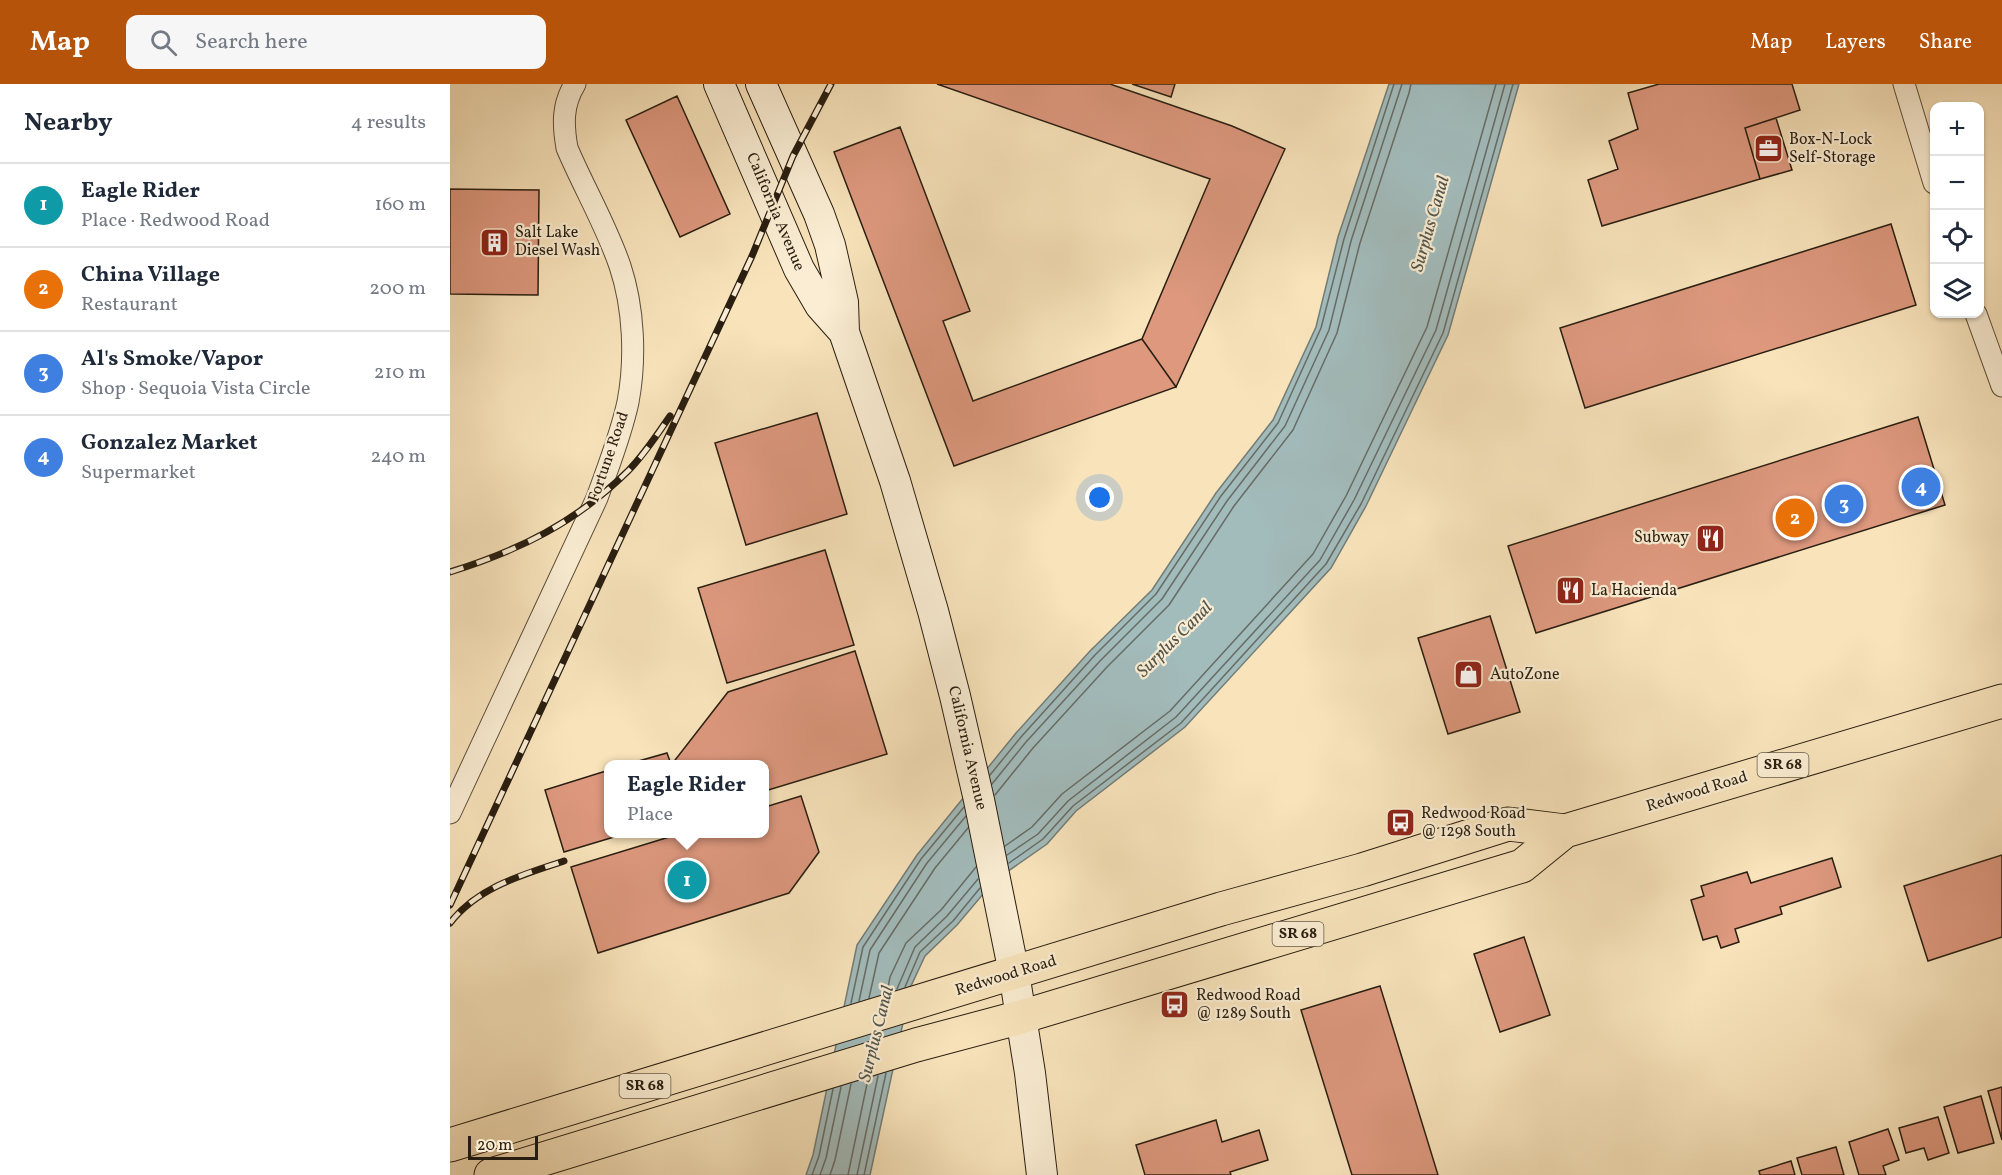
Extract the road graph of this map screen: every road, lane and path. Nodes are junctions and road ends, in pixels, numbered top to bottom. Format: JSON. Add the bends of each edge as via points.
{"nodes":[{"id":1,"x":575,"y":84,"type":"edge"},
{"id":2,"x":719,"y":84,"type":"edge"},
{"id":3,"x":761,"y":84,"type":"edge"},
{"id":4,"x":1904,"y":84,"type":"edge"},
{"id":5,"x":1930,"y":167,"type":"edge"},
{"id":6,"x":1977,"y":318,"type":"edge"},
{"id":7,"x":844,"y":332,"type":"junction"},
{"id":8,"x":2002,"y":386,"type":"edge"},
{"id":9,"x":2002,"y":701,"type":"edge"},
{"id":10,"x":450,"y":813,"type":"edge"},
{"id":11,"x":1565,"y":831,"type":"junction"},
{"id":12,"x":1014,"y":973,"type":"junction"},
{"id":13,"x":1021,"y":1017,"type":"junction"},
{"id":14,"x":450,"y":1145,"type":"edge"},
{"id":15,"x":491,"y":1175,"type":"edge"},
{"id":16,"x":1042,"y":1175,"type":"edge"}],
"edges":[{"from":1,"to":10,"type":"street","name":"Fortune Road","via":[[565,106],[564,133],[625,286],[632,366],[628,401],[597,498]]},
{"from":2,"to":7,"type":"main road","name":"California Avenue","via":[[799,269],[820,305]]},
{"from":3,"to":7,"type":"main road","name":"California Avenue","via":[[819,214],[839,279]]},
{"from":4,"to":5,"type":"street"},
{"from":6,"to":8,"type":"street"},
{"from":7,"to":12,"type":"main road","name":"California Avenue","via":[[895,481],[930,601],[955,696]]},
{"from":9,"to":11,"type":"main road","name":"Redwood Road","number":"SR 68"},
{"from":11,"to":12,"type":"main road","name":"Redwood Road","number":"SR 68","via":[[1508,824]]},
{"from":11,"to":13,"type":"main road","name":"Redwood Road","number":"SR 68","via":[[1522,866]]},
{"from":12,"to":13,"type":"main road","name":"California Avenue"},
{"from":12,"to":14,"type":"main road","name":"Redwood Road","number":"SR 68"},
{"from":13,"to":15,"type":"main road","name":"Redwood Road","number":"SR 68","via":[[916,1045]]},
{"from":13,"to":16,"type":"main road","name":"California Avenue"}]}
